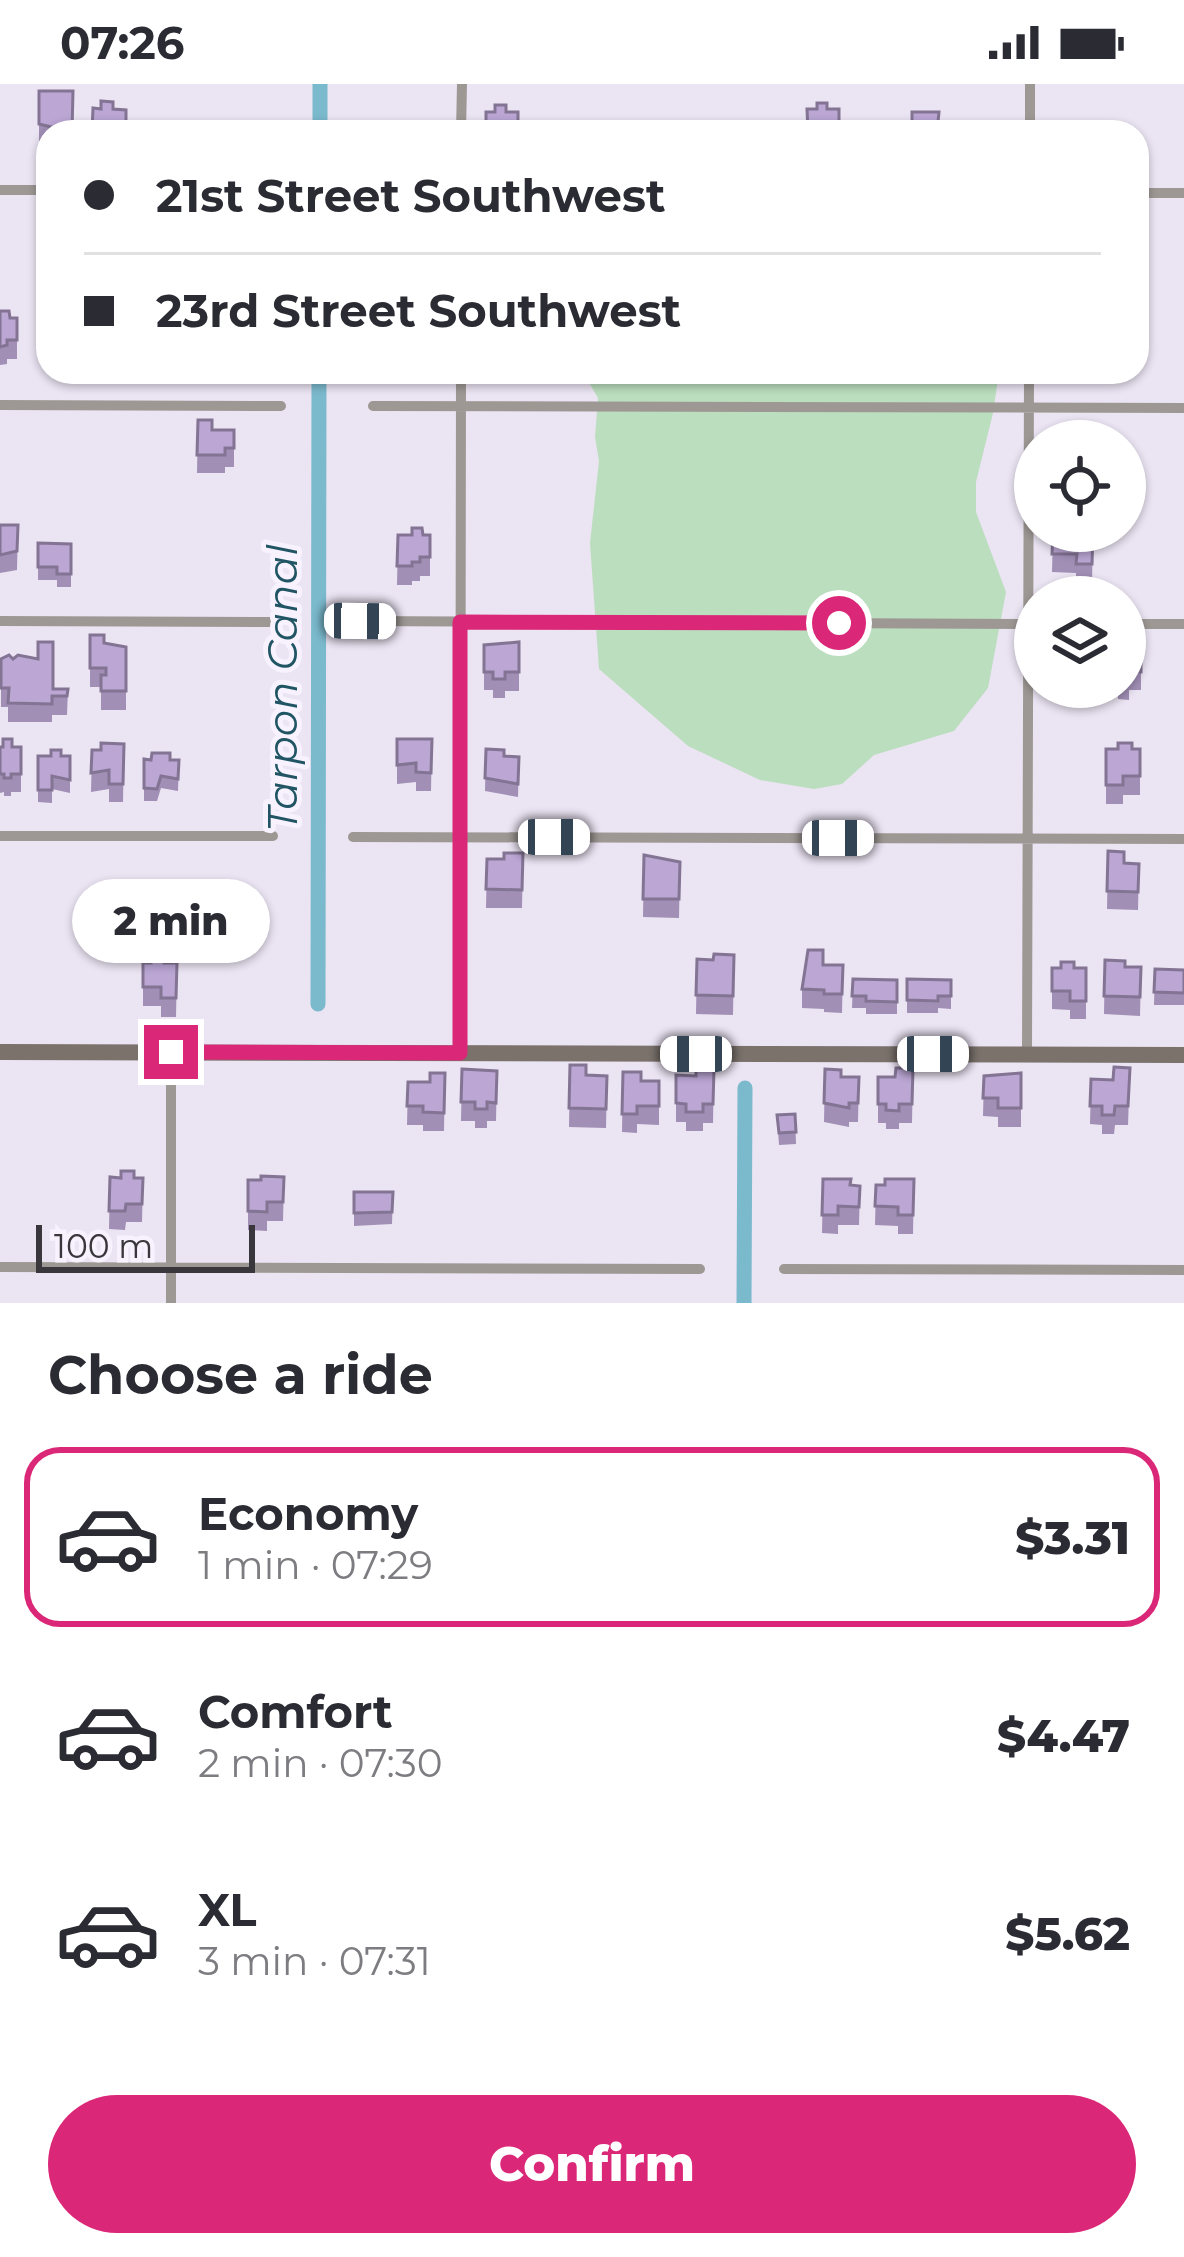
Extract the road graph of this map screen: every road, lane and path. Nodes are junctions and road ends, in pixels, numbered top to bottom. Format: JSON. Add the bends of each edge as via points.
{"nodes":[{"id":1,"x":461,"y":84,"type":"edge"},
{"id":2,"x":1030,"y":84,"type":"edge"},
{"id":3,"x":461,"y":120,"type":"edge"},
{"id":4,"x":1030,"y":120,"type":"edge"},
{"id":5,"x":0,"y":190,"type":"edge"},
{"id":6,"x":36,"y":190,"type":"edge"},
{"id":7,"x":1149,"y":193,"type":"edge"},
{"id":8,"x":1184,"y":193,"type":"edge"},
{"id":9,"x":461,"y":384,"type":"edge"},
{"id":10,"x":1029,"y":384,"type":"edge"},
{"id":11,"x":0,"y":405,"type":"edge"},
{"id":12,"x":281,"y":406,"type":"dead end"},
{"id":13,"x":373,"y":406,"type":"dead end"},
{"id":14,"x":461,"y":407,"type":"junction"},
{"id":15,"x":1184,"y":408,"type":"edge"},
{"id":16,"x":1029,"y":409,"type":"junction"},
{"id":17,"x":1031,"y":576,"type":"edge"},
{"id":18,"x":0,"y":621,"type":"edge"},
{"id":19,"x":360,"y":621,"type":"dead end"},
{"id":20,"x":278,"y":622,"type":"dead end"},
{"id":21,"x":460,"y":622,"type":"junction"},
{"id":22,"x":1014,"y":624,"type":"edge"},
{"id":23,"x":1146,"y":624,"type":"edge"},
{"id":24,"x":1184,"y":624,"type":"edge"},
{"id":25,"x":1030,"y":708,"type":"edge"},
{"id":26,"x":0,"y":836,"type":"edge"},
{"id":27,"x":273,"y":836,"type":"dead end"},
{"id":28,"x":353,"y":837,"type":"dead end"},
{"id":29,"x":459,"y":837,"type":"junction"},
{"id":30,"x":1028,"y":838,"type":"junction"},
{"id":31,"x":1184,"y":839,"type":"edge"},
{"id":32,"x":0,"y":1052,"type":"edge"},
{"id":33,"x":171,"y":1052,"type":"junction"},
{"id":34,"x":460,"y":1053,"type":"junction"},
{"id":35,"x":1027,"y":1055,"type":"junction"},
{"id":36,"x":1184,"y":1055,"type":"edge"},
{"id":37,"x":0,"y":1267,"type":"edge"},
{"id":38,"x":171,"y":1268,"type":"junction"},
{"id":39,"x":700,"y":1268,"type":"dead end"},
{"id":40,"x":784,"y":1268,"type":"dead end"},
{"id":41,"x":1184,"y":1270,"type":"edge"},
{"id":42,"x":171,"y":1303,"type":"edge"}],
"edges":[{"from":1,"to":3,"type":"street"},
{"from":2,"to":4,"type":"street"},
{"from":5,"to":6,"type":"street"},
{"from":7,"to":8,"type":"street"},
{"from":9,"to":14,"type":"street"},
{"from":10,"to":16,"type":"street"},
{"from":11,"to":12,"type":"street"},
{"from":13,"to":14,"type":"street"},
{"from":14,"to":16,"type":"street"},
{"from":14,"to":21,"type":"street"},
{"from":15,"to":16,"type":"street"},
{"from":16,"to":17,"type":"street"},
{"from":18,"to":20,"type":"street"},
{"from":19,"to":21,"type":"street"},
{"from":21,"to":22,"type":"street"},
{"from":21,"to":29,"type":"street"},
{"from":23,"to":24,"type":"street"},
{"from":25,"to":30,"type":"street"},
{"from":26,"to":27,"type":"street"},
{"from":28,"to":29,"type":"street"},
{"from":29,"to":30,"type":"street"},
{"from":29,"to":34,"type":"street"},
{"from":30,"to":31,"type":"street"},
{"from":30,"to":35,"type":"street"},
{"from":32,"to":33,"type":"street"},
{"from":33,"to":34,"type":"street"},
{"from":33,"to":38,"type":"street"},
{"from":34,"to":35,"type":"street"},
{"from":35,"to":36,"type":"street"},
{"from":37,"to":38,"type":"street"},
{"from":38,"to":39,"type":"street"},
{"from":38,"to":42,"type":"street"},
{"from":40,"to":41,"type":"street"}]}
